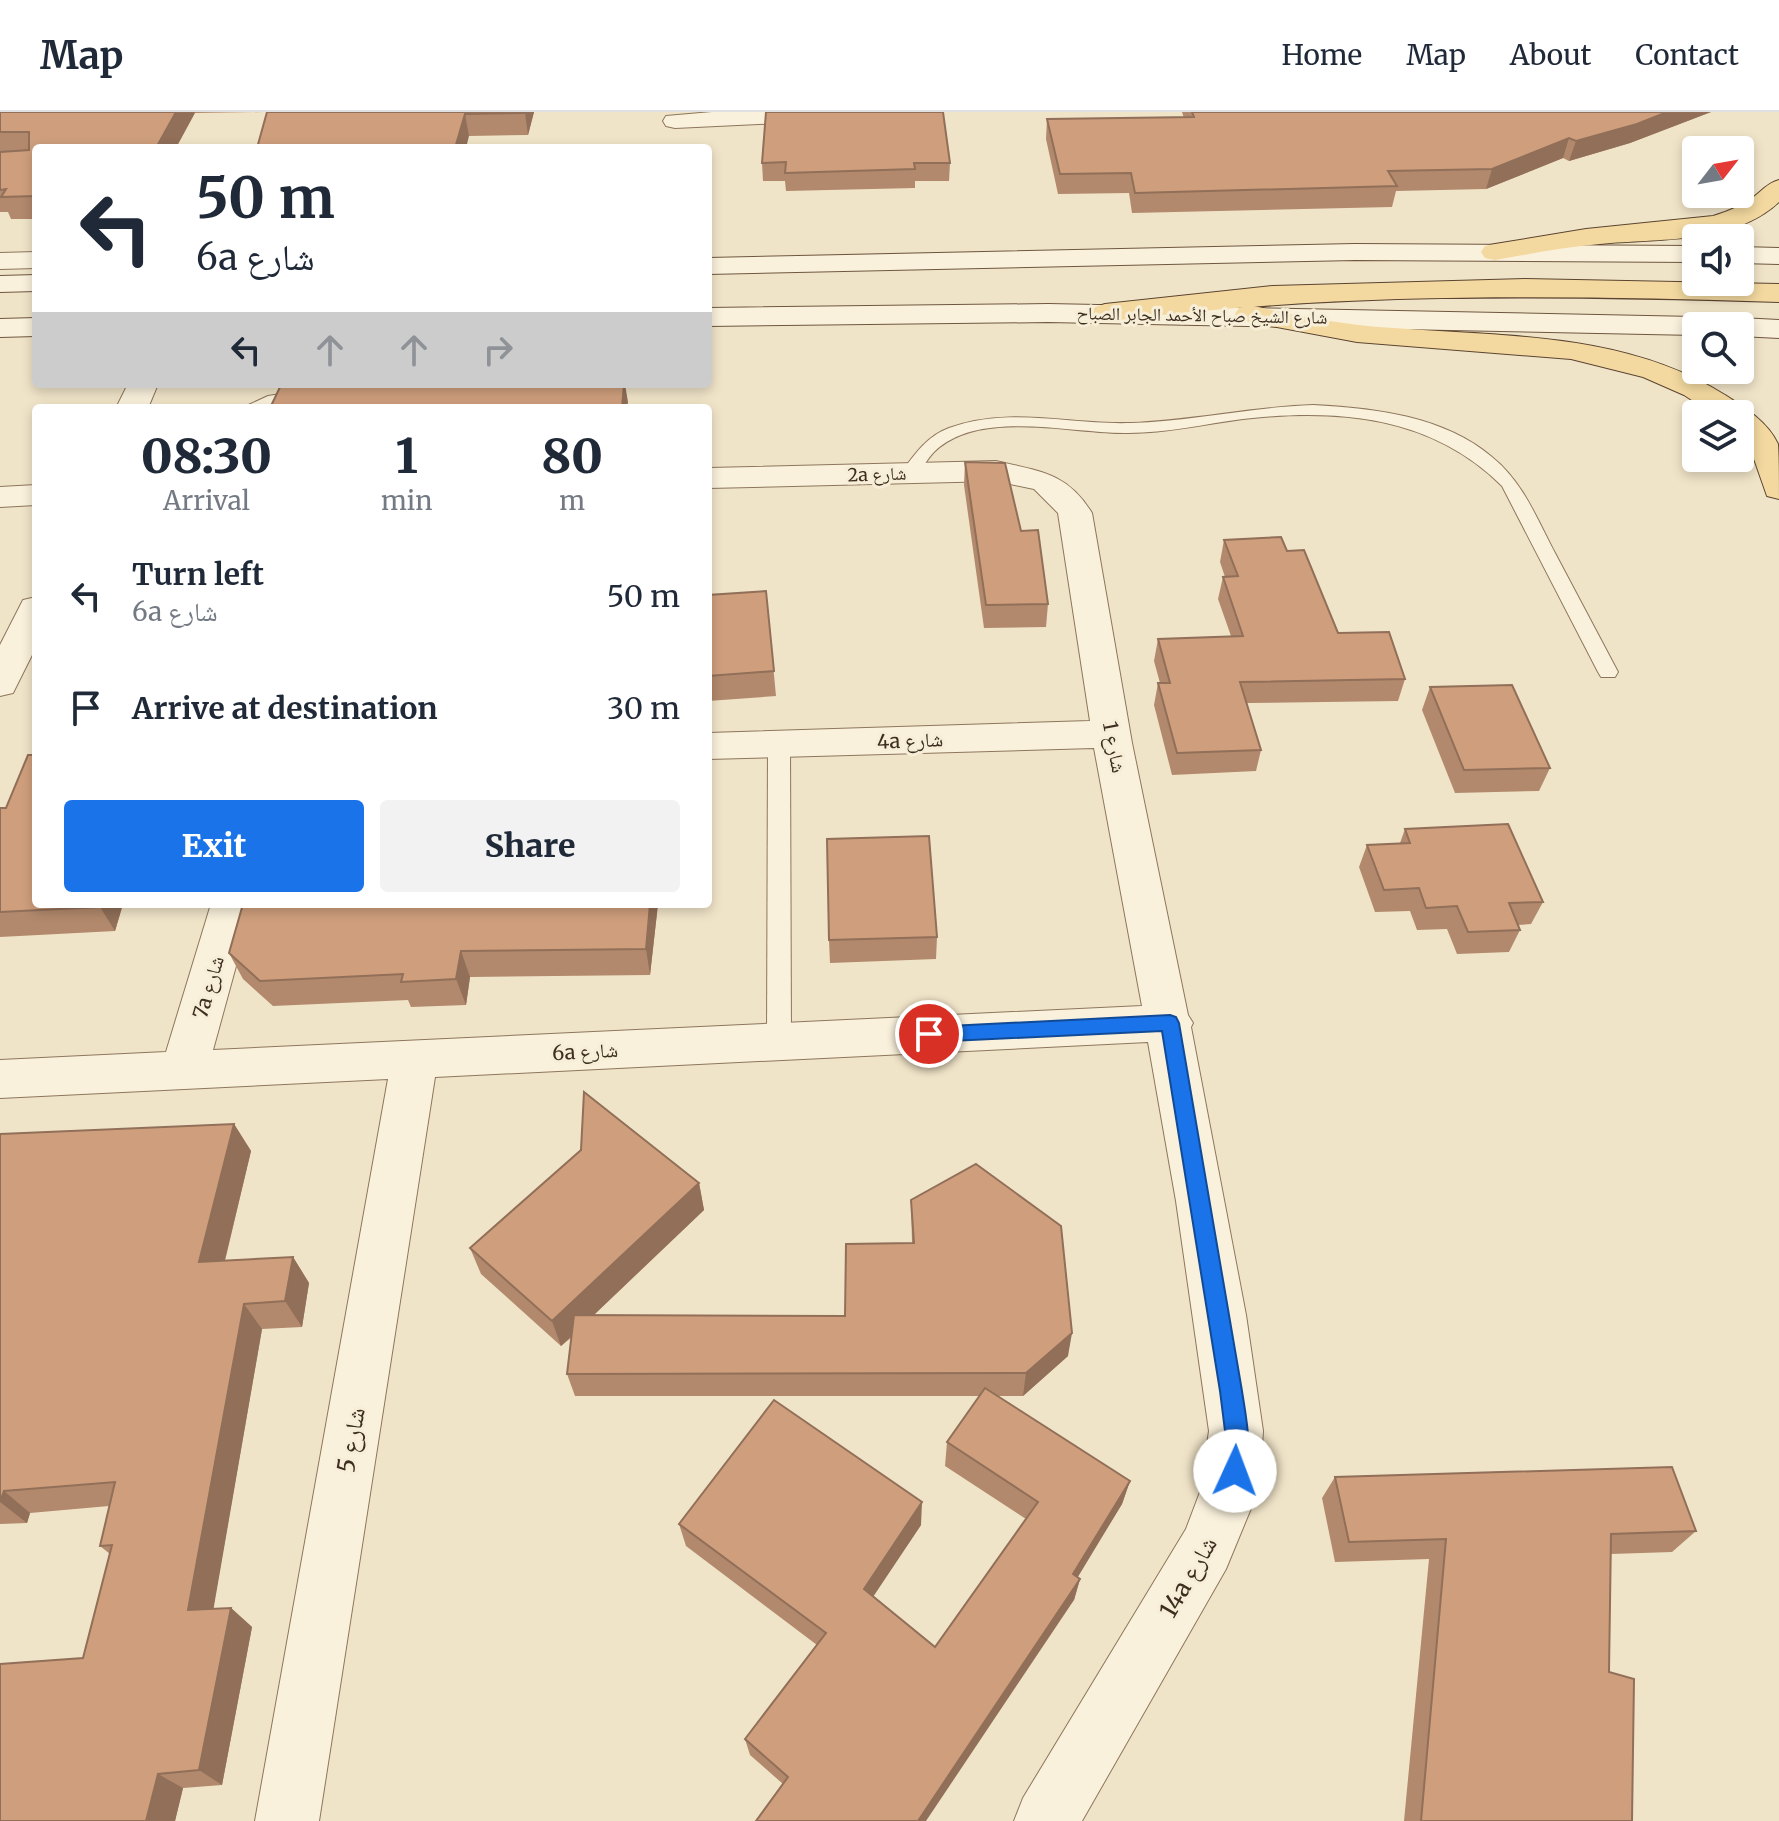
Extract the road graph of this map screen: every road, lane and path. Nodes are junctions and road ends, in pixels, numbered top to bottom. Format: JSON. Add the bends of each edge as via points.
{"nodes":[{"id":1,"x":868,"y":112,"type":"edge"},
{"id":2,"x":675,"y":117,"type":"edge"},
{"id":3,"x":673,"y":144,"type":"edge"},
{"id":4,"x":1779,"y":188,"type":"edge"},
{"id":5,"x":1495,"y":252,"type":"junction"},
{"id":6,"x":1682,"y":254,"type":"edge"},
{"id":7,"x":1754,"y":255,"type":"edge"},
{"id":8,"x":1779,"y":256,"type":"edge"},
{"id":9,"x":32,"y":260,"type":"edge"},
{"id":10,"x":0,"y":261,"type":"edge"},
{"id":11,"x":713,"y":263,"type":"edge"},
{"id":12,"x":32,"y":283,"type":"edge"},
{"id":13,"x":0,"y":284,"type":"edge"},
{"id":14,"x":1779,"y":293,"type":"edge"},
{"id":15,"x":1105,"y":313,"type":"junction"},
{"id":16,"x":1249,"y":314,"type":"junction"},
{"id":17,"x":712,"y":317,"type":"edge"},
{"id":18,"x":1682,"y":326,"type":"edge"},
{"id":19,"x":32,"y":327,"type":"edge"},
{"id":20,"x":0,"y":328,"type":"edge"},
{"id":21,"x":1754,"y":328,"type":"edge"},
{"id":22,"x":1779,"y":329,"type":"edge"},
{"id":23,"x":318,"y":394,"type":"edge"},
{"id":24,"x":1711,"y":400,"type":"edge"},
{"id":25,"x":263,"y":404,"type":"edge"},
{"id":26,"x":1754,"y":435,"type":"edge"},
{"id":27,"x":910,"y":473,"type":"junction"},
{"id":28,"x":712,"y":478,"type":"edge"},
{"id":29,"x":1045,"y":482,"type":"joint"},
{"id":30,"x":1779,"y":489,"type":"edge"},
{"id":31,"x":32,"y":495,"type":"edge"},
{"id":32,"x":0,"y":497,"type":"edge"},
{"id":33,"x":32,"y":616,"type":"edge"},
{"id":34,"x":1608,"y":672,"type":"dead end"},
{"id":35,"x":0,"y":684,"type":"edge"},
{"id":36,"x":1112,"y":734,"type":"junction"},
{"id":37,"x":779,"y":744,"type":"junction"},
{"id":38,"x":712,"y":746,"type":"edge"},
{"id":39,"x":231,"y":908,"type":"edge"},
{"id":40,"x":1170,"y":1023,"type":"junction"},
{"id":41,"x":779,"y":1042,"type":"junction"},
{"id":42,"x":415,"y":1059,"type":"junction"},
{"id":43,"x":184,"y":1070,"type":"junction"},
{"id":44,"x":0,"y":1079,"type":"edge"},
{"id":45,"x":287,"y":1821,"type":"edge"},
{"id":46,"x":1046,"y":1821,"type":"edge"}],
"edges":[{"from":1,"to":2,"type":"street"},
{"from":2,"to":3,"type":"street"},
{"from":4,"to":5,"type":"main road","via":[[1753,209],[1708,224]]},
{"from":5,"to":6,"type":"street"},
{"from":5,"to":11,"type":"street"},
{"from":7,"to":8,"type":"street"},
{"from":9,"to":10,"type":"street"},
{"from":12,"to":13,"type":"street"},
{"from":14,"to":15,"type":"main road","via":[[1416,286],[1228,297]]},
{"from":15,"to":16,"type":"street","name":"شارع الشيخ صباح الأحمد الجابر الصباح"},
{"from":15,"to":17,"type":"street","name":"شارع الشيخ صباح الأحمد الجابر الصباح"},
{"from":16,"to":18,"type":"street","name":"شارع الشيخ صباح الأحمد الجابر الصباح"},
{"from":16,"to":24,"type":"main road","via":[[1358,333],[1588,350],[1671,376]]},
{"from":19,"to":20,"type":"street"},
{"from":21,"to":22,"type":"street"},
{"from":23,"to":25,"type":"lane"},
{"from":26,"to":30,"type":"main road","via":[[1774,464]]},
{"from":27,"to":28,"type":"street","name":"2a شارع"},
{"from":27,"to":29,"type":"street","name":"2a شارع","via":[[996,471]]},
{"from":27,"to":34,"type":"lane","via":[[916,460],[940,440],[973,426],[1003,422],[1124,428],[1283,411],[1356,415],[1421,427],[1486,458],[1510,484]]},
{"from":29,"to":36,"type":"street","name":"شارع 1","via":[[1075,513]]},
{"from":31,"to":32,"type":"street"},
{"from":33,"to":35,"type":"street"},
{"from":36,"to":37,"type":"street","name":"4a شارع"},
{"from":36,"to":40,"type":"street","name":"شارع 1"},
{"from":37,"to":38,"type":"street","name":"4a شارع"},
{"from":37,"to":41,"type":"lane"},
{"from":39,"to":43,"type":"street","name":"7a شارع"},
{"from":40,"to":41,"type":"street","name":"6a شارع"},
{"from":40,"to":46,"type":"street","name":"14a شارع","via":[[1231,1391],[1235,1471],[1225,1511],[1206,1549]]},
{"from":41,"to":42,"type":"street","name":"6a شارع"},
{"from":42,"to":43,"type":"street","name":"6a شارع"},
{"from":42,"to":45,"type":"street","name":"شارع 5"},
{"from":43,"to":44,"type":"street","name":"6a شارع"}]}
